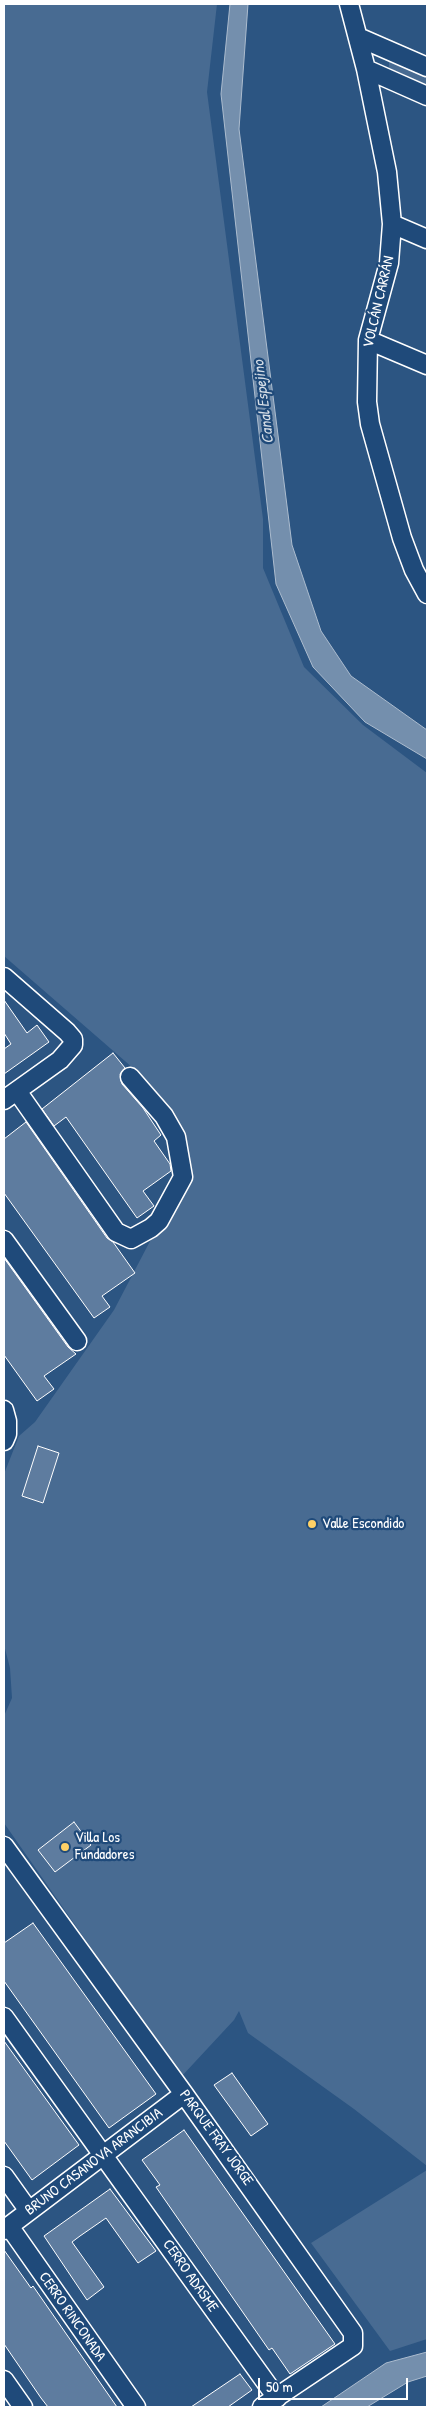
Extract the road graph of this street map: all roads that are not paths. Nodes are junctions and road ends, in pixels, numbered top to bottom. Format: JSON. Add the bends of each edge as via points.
{"nodes":[{"id":1,"x":349,"y":4,"type":"edge"},
{"id":2,"x":358,"y":38,"type":"junction"},
{"id":3,"x":427,"y":67,"type":"edge"},
{"id":4,"x":366,"y":70,"type":"junction"},
{"id":5,"x":427,"y":96,"type":"edge"},
{"id":6,"x":392,"y":224,"type":"junction"},
{"id":7,"x":427,"y":239,"type":"edge"},
{"id":8,"x":368,"y":340,"type":"junction"},
{"id":9,"x":427,"y":365,"type":"edge"},
{"id":10,"x":427,"y":594,"type":"edge"},
{"id":11,"x":4,"y":977,"type":"edge"},
{"id":12,"x":130,"y":1077,"type":"dead end"},
{"id":13,"x":10,"y":1096,"type":"edge"},
{"id":14,"x":4,"y":1240,"type":"edge"},
{"id":15,"x":77,"y":1342,"type":"dead end"},
{"id":16,"x":4,"y":1410,"type":"edge"},
{"id":17,"x":4,"y":1441,"type":"edge"},
{"id":18,"x":6,"y":1854,"type":"edge"},
{"id":19,"x":4,"y":2017,"type":"edge"},
{"id":20,"x":184,"y":2094,"type":"junction"},
{"id":21,"x":104,"y":2154,"type":"junction"},
{"id":22,"x":4,"y":2176,"type":"edge"},
{"id":23,"x":29,"y":2211,"type":"junction"},
{"id":24,"x":6,"y":2228,"type":"edge"},
{"id":25,"x":4,"y":2380,"type":"edge"},
{"id":26,"x":269,"y":2402,"type":"edge"},
{"id":27,"x":23,"y":2407,"type":"edge"},
{"id":28,"x":136,"y":2407,"type":"edge"}],
"edges":[{"from":1,"to":2,"type":"street","name":"VOLCÁN CARRÁN"},
{"from":2,"to":3,"type":"street"},
{"from":2,"to":4,"type":"street","name":"VOLCÁN CARRÁN"},
{"from":4,"to":5,"type":"street"},
{"from":4,"to":6,"type":"street","name":"VOLCÁN CARRÁN","via":[[387,172]]},
{"from":6,"to":7,"type":"street"},
{"from":6,"to":8,"type":"street","name":"VOLCÁN CARRÁN","via":[[389,262]]},
{"from":8,"to":9,"type":"street"},
{"from":8,"to":10,"type":"street","name":"VOLCÁN CARRÁN","via":[[366,379],[370,424],[408,554]]},
{"from":11,"to":13,"type":"street","via":[[73,1039],[72,1049],[60,1060]]},
{"from":12,"to":13,"type":"street","via":[[164,1116],[176,1138],[183,1177],[159,1221],[131,1239],[116,1232]]},
{"from":14,"to":15,"type":"street"},
{"from":16,"to":17,"type":"street","via":[[7,1434]]},
{"from":18,"to":20,"type":"street","name":"PARQUE FRAY JORGE"},
{"from":19,"to":21,"type":"street","name":"CERRO ADASME"},
{"from":20,"to":21,"type":"street","name":"BRUNO CASANOVA ARANCIBIA"},
{"from":20,"to":26,"type":"street","name":"PARQUE FRAY JORGE","via":[[353,2332],[354,2346]]},
{"from":21,"to":23,"type":"street","name":"BRUNO CASANOVA ARANCIBIA"},
{"from":21,"to":26,"type":"street","name":"CERRO ADASME"},
{"from":22,"to":23,"type":"street"},
{"from":23,"to":24,"type":"street","name":"BRUNO CASANOVA ARANCIBIA"},
{"from":24,"to":28,"type":"street","name":"CERRO RINCONADA"},
{"from":25,"to":27,"type":"street"}]}
